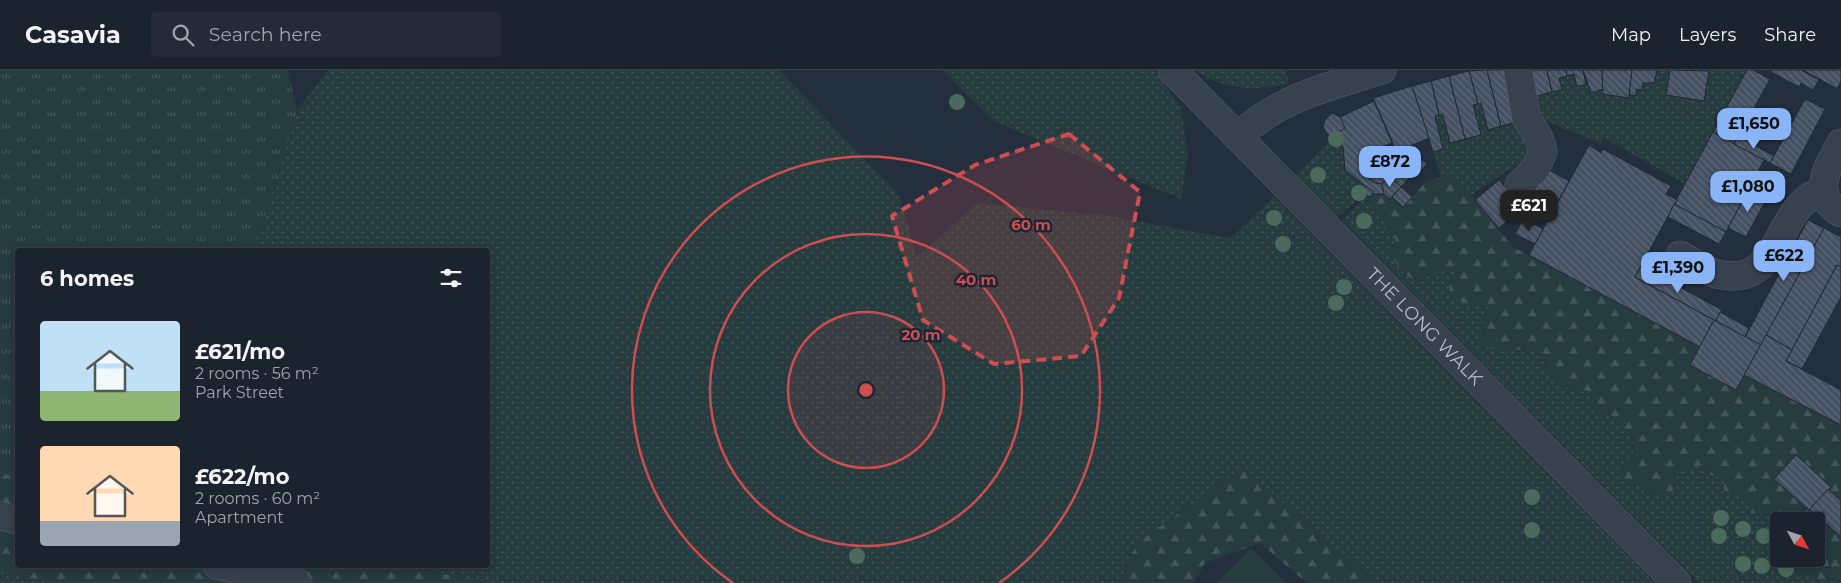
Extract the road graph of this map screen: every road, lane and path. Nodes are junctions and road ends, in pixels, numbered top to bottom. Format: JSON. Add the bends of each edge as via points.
{"nodes":[{"id":1,"x":1172,"y":70,"type":"edge"},
{"id":2,"x":1382,"y":70,"type":"edge"},
{"id":3,"x":1518,"y":70,"type":"edge"},
{"id":4,"x":1237,"y":137,"type":"junction"},
{"id":5,"x":1841,"y":143,"type":"edge"},
{"id":6,"x":1519,"y":185,"type":"dead end"},
{"id":7,"x":1824,"y":191,"type":"junction"},
{"id":8,"x":1841,"y":213,"type":"edge"},
{"id":9,"x":1680,"y":255,"type":"dead end"},
{"id":10,"x":0,"y":516,"type":"edge"},
{"id":11,"x":15,"y":519,"type":"edge"},
{"id":12,"x":230,"y":568,"type":"edge"},
{"id":13,"x":297,"y":583,"type":"edge"},
{"id":14,"x":1677,"y":583,"type":"edge"}],
"edges":[{"from":1,"to":4,"type":"street","name":"THE LONG WALK"},
{"from":2,"to":4,"type":"street","via":[[1320,89],[1268,111]]},
{"from":3,"to":6,"type":"street","via":[[1526,117],[1543,151],[1536,168]]},
{"from":4,"to":14,"type":"street","name":"THE LONG WALK"},
{"from":5,"to":7,"type":"street","via":[[1824,177]]},
{"from":7,"to":8,"type":"street","via":[[1827,201]]},
{"from":7,"to":9,"type":"street","via":[[1813,193],[1797,207],[1772,253],[1765,262],[1746,273],[1722,275],[1710,272]]},
{"from":10,"to":11,"type":"street"},
{"from":12,"to":13,"type":"street"}]}
